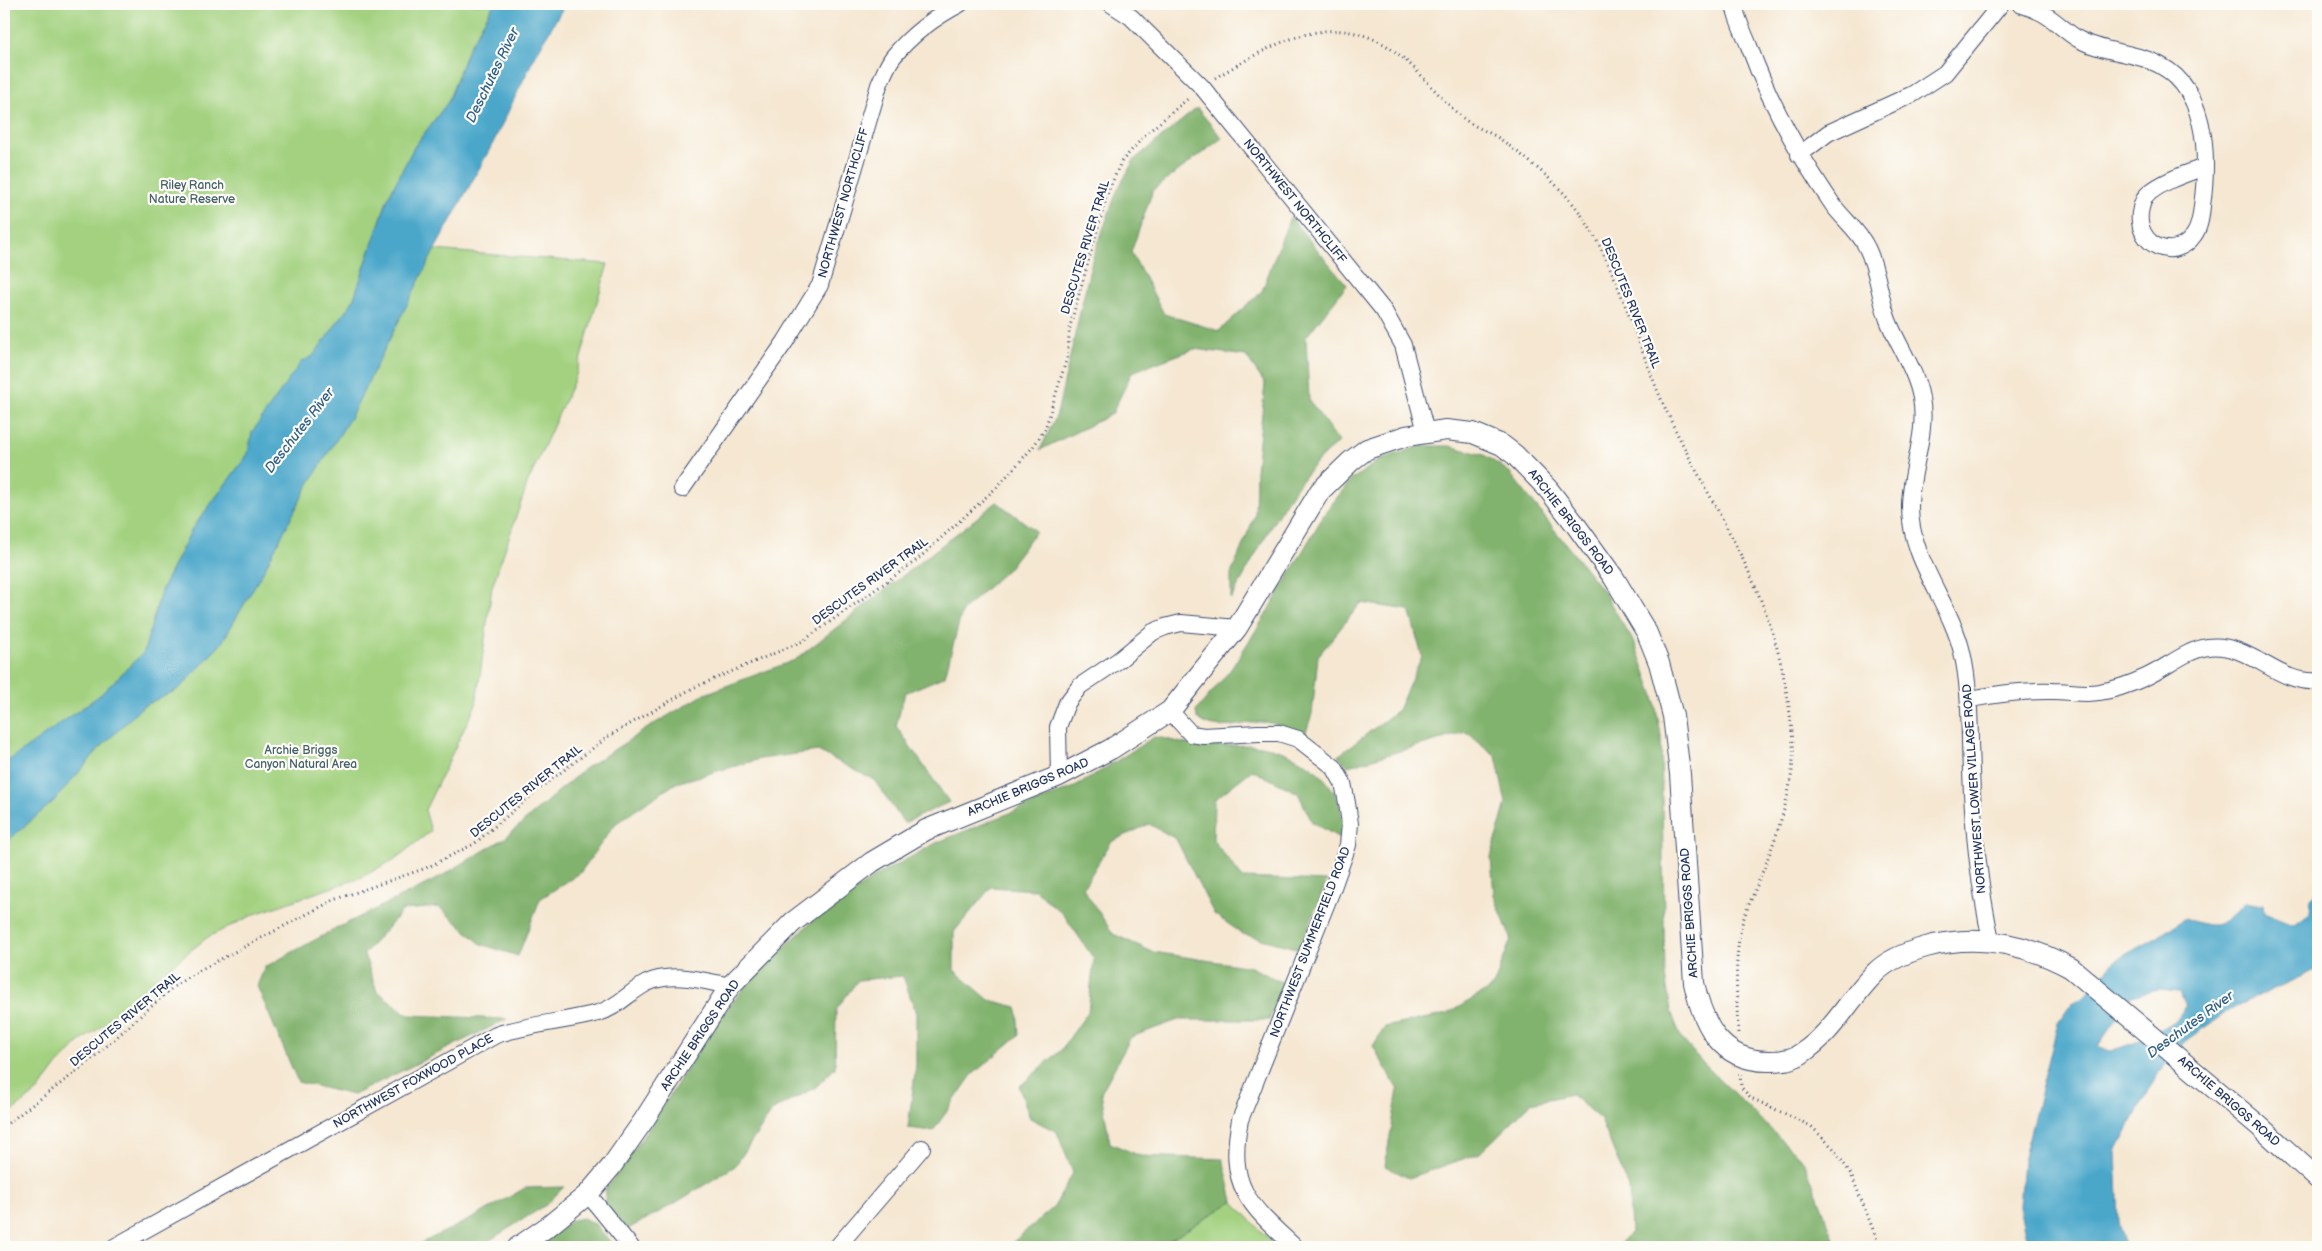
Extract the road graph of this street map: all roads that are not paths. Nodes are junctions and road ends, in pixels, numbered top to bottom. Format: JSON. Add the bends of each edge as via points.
{"nodes":[{"id":1,"x":960,"y":4,"type":"edge"},
{"id":2,"x":1111,"y":4,"type":"edge"},
{"id":3,"x":1734,"y":4,"type":"edge"},
{"id":4,"x":2001,"y":4,"type":"edge"},
{"id":5,"x":2020,"y":4,"type":"edge"},
{"id":6,"x":1799,"y":155,"type":"junction"},
{"id":7,"x":2204,"y":167,"type":"junction"},
{"id":8,"x":1426,"y":432,"type":"junction"},
{"id":9,"x":682,"y":489,"type":"dead end"},
{"id":10,"x":1237,"y":628,"type":"junction"},
{"id":11,"x":2318,"y":681,"type":"edge"},
{"id":12,"x":1970,"y":699,"type":"junction"},
{"id":13,"x":1170,"y":711,"type":"junction"},
{"id":14,"x":1059,"y":776,"type":"junction"},
{"id":15,"x":1990,"y":940,"type":"junction"},
{"id":16,"x":730,"y":986,"type":"junction"},
{"id":17,"x":922,"y":1148,"type":"dead end"},
{"id":18,"x":2318,"y":1179,"type":"edge"},
{"id":19,"x":588,"y":1194,"type":"junction"},
{"id":20,"x":114,"y":1247,"type":"edge"},
{"id":21,"x":518,"y":1247,"type":"edge"},
{"id":22,"x":631,"y":1247,"type":"edge"},
{"id":23,"x":837,"y":1247,"type":"edge"},
{"id":24,"x":1295,"y":1247,"type":"edge"}],
"edges":[{"from":1,"to":9,"type":"street","name":"NORTHWEST NORTHCLIFF","via":[[918,32],[892,58],[879,85],[820,285],[785,342]]},
{"from":2,"to":8,"type":"street","name":"NORTHWEST NORTHCLIFF","via":[[1131,17],[1202,87],[1384,311],[1403,345]]},
{"from":3,"to":6,"type":"street","name":"NORTHWEST LOWER VILLAGE ROAD","via":[[1765,90]]},
{"from":4,"to":6,"type":"street","via":[[1945,73],[1913,94],[1828,133]]},
{"from":5,"to":7,"type":"street","via":[[2044,14],[2079,39],[2151,61],[2172,73],[2188,89],[2198,112]]},
{"from":6,"to":12,"type":"street","name":"NORTHWEST LOWER VILLAGE ROAD","via":[[1866,246],[1888,319],[1921,397],[1923,422],[1910,507],[1914,533],[1923,565],[1950,616],[1962,652]]},
{"from":7,"to":7,"type":"street","via":[[2204,190],[2194,235],[2184,246],[2168,249],[2154,246],[2145,237],[2139,222],[2147,194]]},
{"from":8,"to":10,"type":"street","name":"ARCHIE BRIGGS ROAD","via":[[1367,449],[1331,478],[1307,510]]},
{"from":8,"to":15,"type":"street","name":"ARCHIE BRIGGS ROAD","via":[[1473,433],[1502,446],[1525,464],[1554,496],[1614,578],[1647,633],[1674,716],[1694,983],[1700,1008],[1720,1043],[1739,1056],[1762,1062],[1782,1061],[1801,1054],[1827,1031],[1888,962],[1936,944]]},
{"from":10,"to":13,"type":"street","name":"ARCHIE BRIGGS ROAD"},
{"from":10,"to":14,"type":"street","via":[[1192,623],[1165,627],[1153,632],[1080,686],[1067,703],[1058,728]]},
{"from":11,"to":12,"type":"street","via":[[2305,683],[2287,678],[2245,653],[2207,647],[2146,677],[2098,692],[2005,692]]},
{"from":12,"to":15,"type":"street","name":"NORTHWEST LOWER VILLAGE ROAD","via":[[1975,831]]},
{"from":13,"to":14,"type":"street","name":"ARCHIE BRIGGS ROAD","via":[[1111,749]]},
{"from":13,"to":24,"type":"street","name":"NORTHWEST SUMMERFIELD ROAD","via":[[1191,734],[1272,733],[1298,740],[1334,767],[1343,783],[1350,824],[1348,845],[1240,1120],[1236,1143],[1235,1165],[1243,1188],[1259,1215]]},
{"from":14,"to":16,"type":"street","name":"ARCHIE BRIGGS ROAD","via":[[926,830],[872,862],[793,922]]},
{"from":15,"to":18,"type":"street","name":"ARCHIE BRIGGS ROAD","via":[[2020,946],[2071,968]]},
{"from":16,"to":19,"type":"street","name":"ARCHIE BRIGGS ROAD","via":[[644,1120]]},
{"from":16,"to":20,"type":"street","name":"NORTHWEST FOXWOOD PLACE","via":[[666,978],[647,983],[612,1008],[598,1013],[525,1026],[496,1035]]},
{"from":17,"to":23,"type":"street"},
{"from":19,"to":21,"type":"street","name":"ARCHIE BRIGGS ROAD"},
{"from":19,"to":22,"type":"street"}]}
